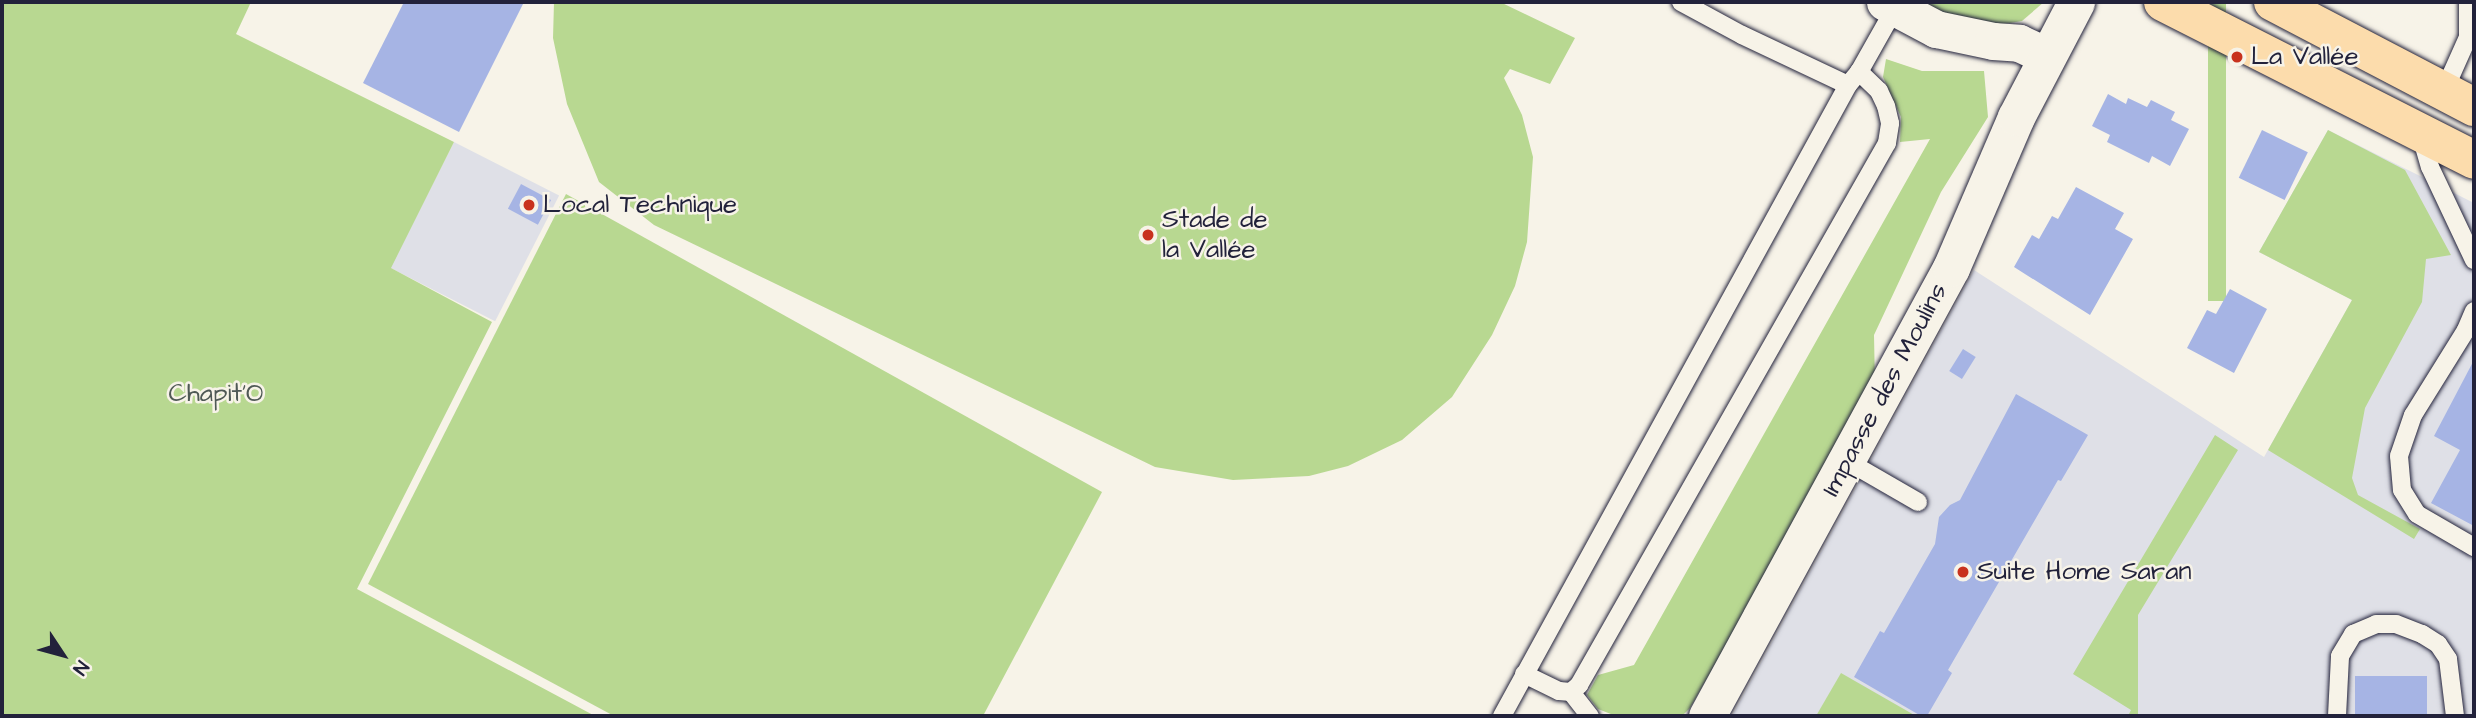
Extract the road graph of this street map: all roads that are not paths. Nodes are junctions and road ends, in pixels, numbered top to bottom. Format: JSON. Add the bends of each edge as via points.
{"nodes":[{"id":1,"x":1681,"y":2,"type":"edge"},
{"id":2,"x":2076,"y":2,"type":"edge"},
{"id":3,"x":2163,"y":2,"type":"edge"},
{"id":4,"x":2273,"y":2,"type":"edge"},
{"id":5,"x":2468,"y":2,"type":"edge"},
{"id":6,"x":1889,"y":6,"type":"edge"},
{"id":7,"x":2047,"y":56,"type":"junction"},
{"id":8,"x":1854,"y":79,"type":"junction"},
{"id":9,"x":2459,"y":99,"type":"edge"},
{"id":10,"x":2420,"y":133,"type":"junction"},
{"id":11,"x":2474,"y":160,"type":"edge"},
{"id":12,"x":2474,"y":260,"type":"edge"},
{"id":13,"x":2474,"y":311,"type":"edge"},
{"id":14,"x":1847,"y":461,"type":"junction"},
{"id":15,"x":1917,"y":502,"type":"dead end"},
{"id":16,"x":2474,"y":547,"type":"edge"},
{"id":17,"x":1524,"y":674,"type":"junction"},
{"id":18,"x":1571,"y":692,"type":"junction"},
{"id":19,"x":2461,"y":712,"type":"edge"},
{"id":20,"x":1502,"y":716,"type":"edge"},
{"id":21,"x":1590,"y":716,"type":"edge"},
{"id":22,"x":1707,"y":716,"type":"edge"},
{"id":23,"x":2337,"y":716,"type":"edge"}],
"edges":[{"from":1,"to":8,"type":"lane","via":[[1742,35]]},
{"from":2,"to":7,"type":"street","name":"Impasse des Moulins"},
{"from":3,"to":10,"type":"main road"},
{"from":4,"to":9,"type":"main road"},
{"from":5,"to":9,"type":"lane"},
{"from":6,"to":7,"type":"street","via":[[1936,29],[2019,43]]},
{"from":6,"to":8,"type":"lane"},
{"from":7,"to":14,"type":"street","name":"Impasse des Moulins","via":[[2015,117],[1951,268]]},
{"from":8,"to":17,"type":"lane"},
{"from":8,"to":18,"type":"lane","via":[[1879,91],[1890,123],[1886,143]]},
{"from":10,"to":11,"type":"main road"},
{"from":10,"to":12,"type":"lane","via":[[2430,167]]},
{"from":13,"to":16,"type":"lane","via":[[2413,415],[2399,456],[2402,491],[2417,514]]},
{"from":14,"to":15,"type":"lane"},
{"from":14,"to":22,"type":"street","name":"Impasse des Moulins"},
{"from":17,"to":18,"type":"lane"},
{"from":17,"to":20,"type":"lane"},
{"from":18,"to":21,"type":"lane"},
{"from":19,"to":23,"type":"lane","via":[[2448,659],[2438,644],[2396,624],[2376,624],[2354,634],[2340,656]]}]}
